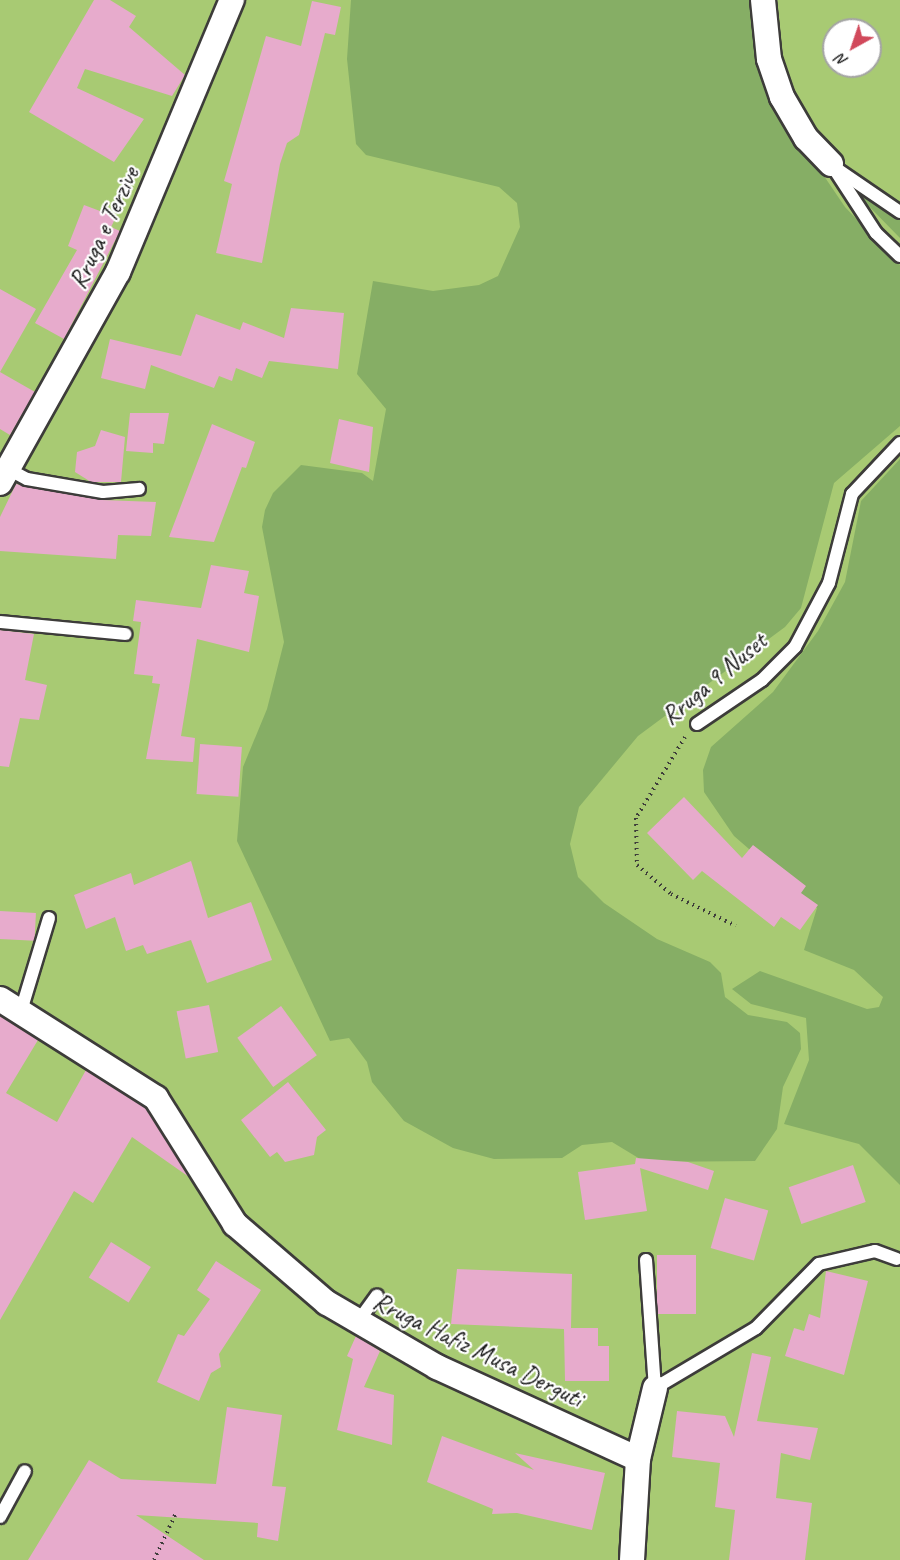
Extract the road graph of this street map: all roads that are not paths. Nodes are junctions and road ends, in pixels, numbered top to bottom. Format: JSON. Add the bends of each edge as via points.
{"nodes":[{"id":1,"x":232,"y":0,"type":"edge"},
{"id":2,"x":763,"y":0,"type":"edge"},
{"id":3,"x":831,"y":164,"type":"junction"},
{"id":4,"x":900,"y":212,"type":"edge"},
{"id":5,"x":900,"y":256,"type":"edge"},
{"id":6,"x":900,"y":443,"type":"edge"},
{"id":7,"x":4,"y":476,"type":"edge"},
{"id":8,"x":139,"y":489,"type":"dead end"},
{"id":9,"x":0,"y":622,"type":"edge"},
{"id":10,"x":125,"y":634,"type":"dead end"},
{"id":11,"x":697,"y":724,"type":"road end"},
{"id":12,"x":49,"y":918,"type":"dead end"},
{"id":13,"x":0,"y":999,"type":"edge"},
{"id":14,"x":21,"y":1011,"type":"junction"},
{"id":15,"x":897,"y":1259,"type":"dead end"},
{"id":16,"x":646,"y":1260,"type":"dead end"},
{"id":17,"x":377,"y":1295,"type":"dead end"},
{"id":18,"x":357,"y":1323,"type":"junction"},
{"id":19,"x":655,"y":1388,"type":"junction"},
{"id":20,"x":638,"y":1459,"type":"junction"},
{"id":21,"x":25,"y":1472,"type":"dead end"},
{"id":22,"x":0,"y":1517,"type":"edge"},
{"id":23,"x":632,"y":1560,"type":"edge"}],
"edges":[{"from":1,"to":7,"type":"street","name":"Rruga e Terzive","via":[[118,272]]},
{"from":2,"to":3,"type":"street","via":[[769,59],[782,98],[806,138]]},
{"from":3,"to":4,"type":"lane"},
{"from":3,"to":5,"type":"lane","via":[[876,233]]},
{"from":6,"to":11,"type":"lane","name":"Rruga 9 Nuset","via":[[852,494],[829,583],[795,647],[762,680]]},
{"from":7,"to":8,"type":"lane","name":"Rruga e Terzive","via":[[103,492]]},
{"from":9,"to":10,"type":"lane"},
{"from":12,"to":14,"type":"lane"},
{"from":13,"to":14,"type":"street","name":"Rruga Hafiz Musa Derguti"},
{"from":14,"to":18,"type":"street","name":"Rruga Hafiz Musa Derguti","via":[[156,1098],[235,1224]]},
{"from":15,"to":19,"type":"lane","via":[[874,1251],[819,1264],[756,1328]]},
{"from":16,"to":19,"type":"lane"},
{"from":17,"to":18,"type":"lane"},
{"from":18,"to":20,"type":"street","name":"Rruga Hafiz Musa Derguti","via":[[437,1367]]},
{"from":19,"to":20,"type":"street"},
{"from":20,"to":23,"type":"street"},
{"from":21,"to":22,"type":"lane"}]}
